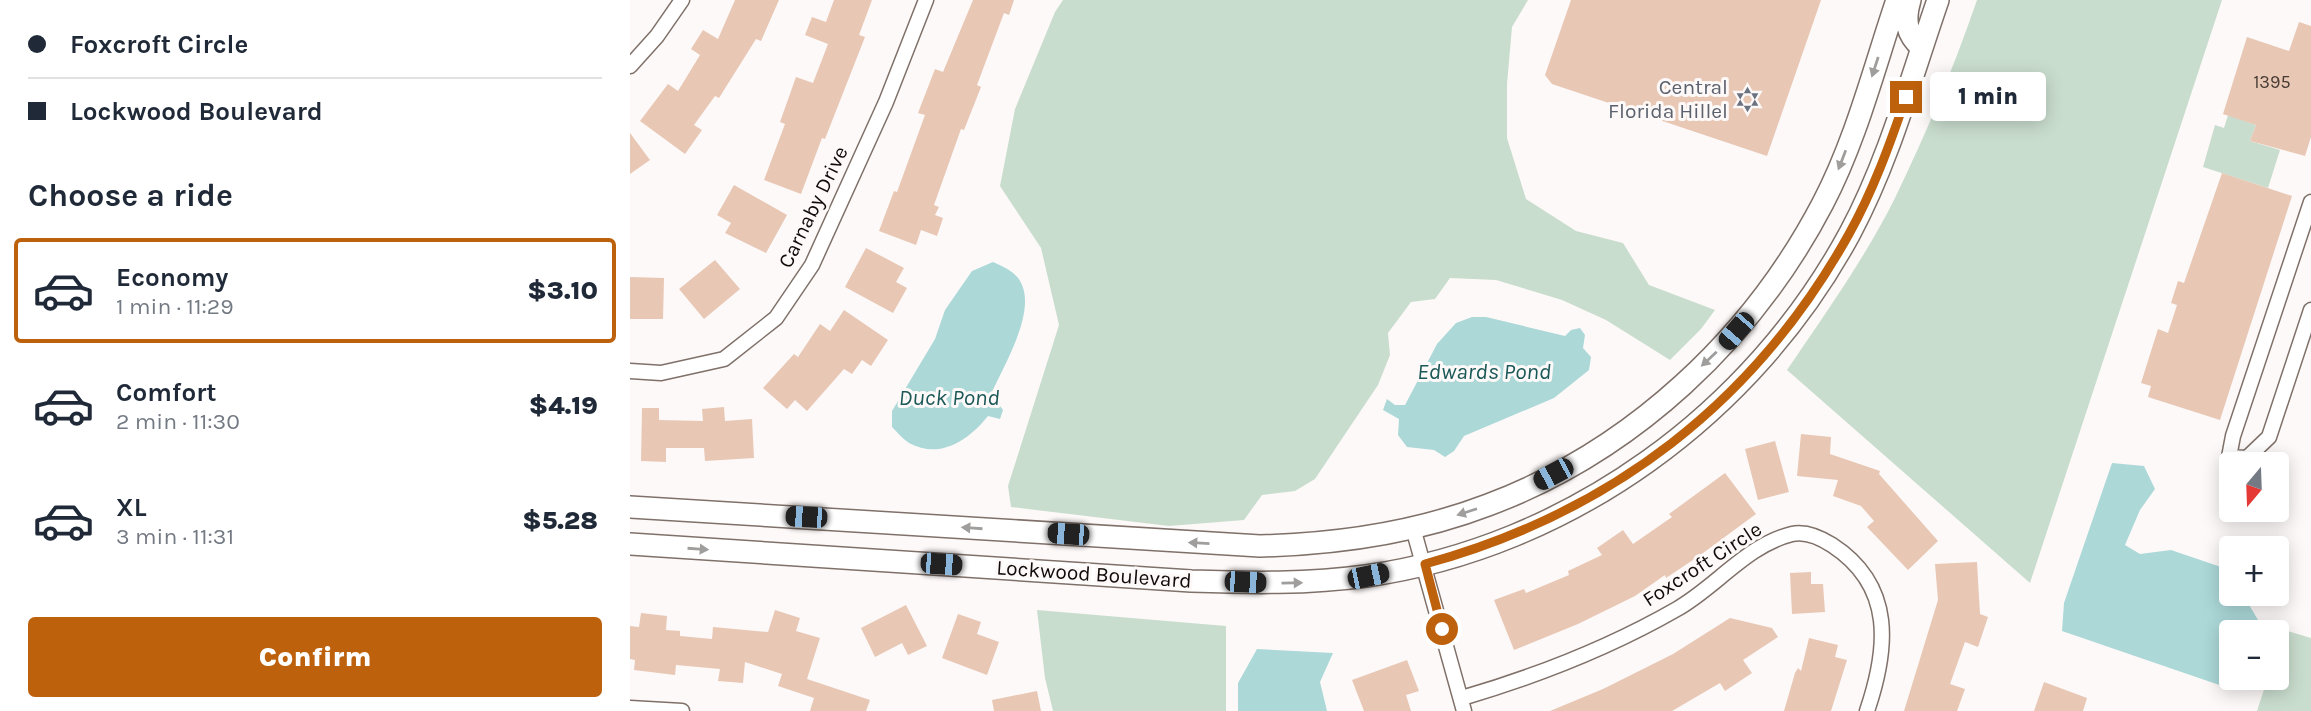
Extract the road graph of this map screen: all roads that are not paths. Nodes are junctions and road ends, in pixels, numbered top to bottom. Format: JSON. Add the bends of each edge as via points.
{"nodes":[{"id":1,"x":682,"y":0,"type":"edge"},
{"id":2,"x":926,"y":0,"type":"edge"},
{"id":3,"x":1897,"y":0,"type":"edge"},
{"id":4,"x":1910,"y":0,"type":"edge"},
{"id":5,"x":1937,"y":1,"type":"edge"},
{"id":6,"x":1922,"y":48,"type":"junction"},
{"id":7,"x":630,"y":66,"type":"edge"},
{"id":8,"x":2311,"y":202,"type":"edge"},
{"id":9,"x":1797,"y":249,"type":"junction"},
{"id":10,"x":1828,"y":269,"type":"junction"},
{"id":11,"x":2311,"y":310,"type":"edge"},
{"id":12,"x":630,"y":371,"type":"edge"},
{"id":13,"x":630,"y":507,"type":"edge"},
{"id":14,"x":1413,"y":528,"type":"junction"},
{"id":15,"x":630,"y":544,"type":"edge"},
{"id":16,"x":1425,"y":564,"type":"junction"},
{"id":17,"x":1463,"y":705,"type":"edge"},
{"id":18,"x":630,"y":708,"type":"edge"},
{"id":19,"x":682,"y":711,"type":"edge"},
{"id":20,"x":1867,"y":711,"type":"edge"}],
"edges":[{"from":1,"to":7,"type":"street"},
{"from":2,"to":12,"type":"street","name":"Carnaby Drive","via":[[886,102],[812,265],[776,318],[724,359],[661,373]]},
{"from":3,"to":9,"type":"main road","name":"Lockwood Boulevard","one_way":true,"via":[[1838,171]]},
{"from":4,"to":6,"type":"main road","via":[[1905,15],[1908,28]]},
{"from":5,"to":6,"type":"main road","name":"Lockwood Boulevard"},
{"from":6,"to":10,"type":"main road","name":"Lockwood Boulevard","via":[[1873,184]]},
{"from":8,"to":11,"type":"street","via":[[2229,457],[2247,458],[2269,437]]},
{"from":9,"to":10,"type":"main road"},
{"from":9,"to":14,"type":"main road","name":"Lockwood Boulevard","one_way":true,"via":[[1752,313],[1720,348],[1634,425],[1530,487]]},
{"from":10,"to":16,"type":"main road","name":"Lockwood Boulevard","via":[[1796,317],[1743,380],[1672,443],[1570,509],[1513,536]]},
{"from":14,"to":13,"type":"main road","name":"Lockwood Boulevard","one_way":true,"via":[[1359,539],[1260,546]]},
{"from":14,"to":16,"type":"street","name":"Foxcroft Circle"},
{"from":15,"to":16,"type":"main road","name":"Lockwood Boulevard","one_way":true,"via":[[1191,581],[1308,582]]},
{"from":16,"to":17,"type":"street","name":"Foxcroft Circle"},
{"from":17,"to":20,"type":"street","name":"Foxcroft Circle","via":[[1625,636],[1680,607],[1766,544],[1795,533],[1819,537],[1842,552],[1867,580],[1881,612],[1883,645]]},
{"from":18,"to":19,"type":"street"}]}
